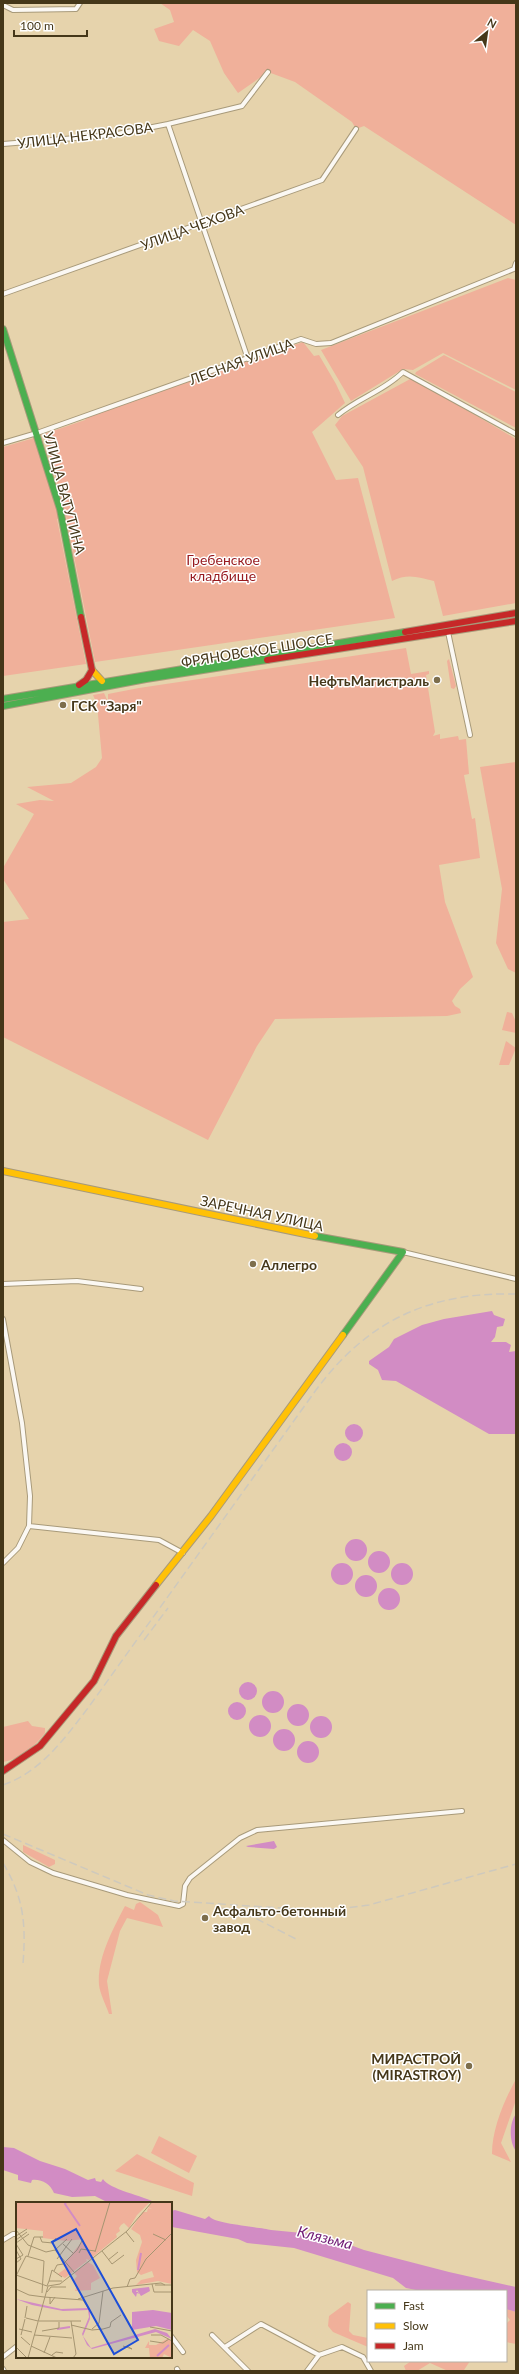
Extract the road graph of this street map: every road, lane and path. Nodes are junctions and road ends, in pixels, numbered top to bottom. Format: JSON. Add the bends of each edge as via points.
{"nodes":[{"id":1,"x":80,"y":3,"type":"edge"},
{"id":2,"x":3,"y":5,"type":"edge"},
{"id":3,"x":268,"y":72,"type":"dead end"},
{"id":4,"x":168,"y":124,"type":"junction"},
{"id":5,"x":356,"y":128,"type":"dead end"},
{"id":6,"x":3,"y":144,"type":"edge"},
{"id":7,"x":202,"y":223,"type":"junction"},
{"id":8,"x":516,"y":263,"type":"edge"},
{"id":9,"x":3,"y":294,"type":"edge"},
{"id":10,"x":3,"y":329,"type":"edge"},
{"id":11,"x":248,"y":359,"type":"junction"},
{"id":12,"x":338,"y":415,"type":"dead end"},
{"id":13,"x":37,"y":433,"type":"junction"},
{"id":14,"x":516,"y":434,"type":"edge"},
{"id":15,"x":3,"y":443,"type":"edge"},
{"id":16,"x":516,"y":613,"type":"edge"},
{"id":17,"x":516,"y":621,"type":"edge"},
{"id":18,"x":448,"y":632,"type":"junction"},
{"id":19,"x":92,"y":670,"type":"junction"},
{"id":20,"x":102,"y":681,"type":"junction"},
{"id":21,"x":79,"y":686,"type":"junction"},
{"id":22,"x":3,"y":699,"type":"edge"},
{"id":23,"x":3,"y":706,"type":"edge"},
{"id":24,"x":470,"y":735,"type":"dead end"},
{"id":25,"x":3,"y":1172,"type":"edge"},
{"id":26,"x":403,"y":1252,"type":"junction"},
{"id":27,"x":516,"y":1279,"type":"edge"},
{"id":28,"x":3,"y":1284,"type":"edge"},
{"id":29,"x":141,"y":1289,"type":"dead end"},
{"id":30,"x":3,"y":1319,"type":"edge"},
{"id":31,"x":29,"y":1526,"type":"junction"},
{"id":32,"x":183,"y":1552,"type":"junction"},
{"id":33,"x":3,"y":1564,"type":"edge"},
{"id":34,"x":3,"y":1771,"type":"edge"},
{"id":35,"x":462,"y":1811,"type":"dead end"},
{"id":36,"x":3,"y":1840,"type":"edge"},
{"id":37,"x":16,"y":2234,"type":"edge"},
{"id":38,"x":3,"y":2240,"type":"edge"},
{"id":39,"x":212,"y":2335,"type":"dead end"},
{"id":40,"x":172,"y":2337,"type":"edge"},
{"id":41,"x":16,"y":2347,"type":"edge"},
{"id":42,"x":225,"y":2347,"type":"junction"},
{"id":43,"x":183,"y":2352,"type":"dead end"},
{"id":44,"x":319,"y":2354,"type":"junction"},
{"id":45,"x":3,"y":2356,"type":"edge"},
{"id":46,"x":246,"y":2370,"type":"edge"},
{"id":47,"x":307,"y":2371,"type":"edge"},
{"id":48,"x":371,"y":2371,"type":"edge"}],
"edges":[{"from":1,"to":2,"type":"street","via":[[76,9],[13,10]]},
{"from":3,"to":4,"type":"street","name":"УЛИЦА НЕКРАСОВА","via":[[242,106]]},
{"from":4,"to":6,"type":"street","name":"УЛИЦА НЕКРАСОВА","via":[[112,134]]},
{"from":4,"to":7,"type":"street"},
{"from":5,"to":7,"type":"street","name":"УЛИЦА ЧЕХОВА","via":[[322,180]]},
{"from":7,"to":9,"type":"street","name":"УЛИЦА ЧЕХОВА"},
{"from":7,"to":11,"type":"street"},
{"from":8,"to":11,"type":"street","name":"ЛЕСНАЯ УЛИЦА","via":[[514,269],[331,343],[316,344],[302,338]]},
{"from":10,"to":13,"type":"street","name":"УЛИЦА ВАТУТИНА"},
{"from":11,"to":13,"type":"street","name":"ЛЕСНАЯ УЛИЦА"},
{"from":12,"to":14,"type":"street","via":[[351,404],[381,389],[403,372]]},
{"from":13,"to":15,"type":"street","name":"ЛЕСНАЯ УЛИЦА"},
{"from":13,"to":19,"type":"street","name":"УЛИЦА ВАТУТИНА","via":[[60,509]]},
{"from":16,"to":20,"type":"street","name":"ФРЯНОВСКОЕ ШОССЕ"},
{"from":17,"to":18,"type":"street","name":"ФРЯНОВСКОЕ ШОССЕ"},
{"from":18,"to":23,"type":"street","name":"ФРЯНОВСКОЕ ШОССЕ","via":[[146,679]]},
{"from":18,"to":24,"type":"street"},
{"from":19,"to":20,"type":"street"},
{"from":19,"to":21,"type":"street"},
{"from":20,"to":21,"type":"street","name":"ФРЯНОВСКОЕ ШОССЕ"},
{"from":21,"to":22,"type":"street","name":"ФРЯНОВСКОЕ ШОССЕ"},
{"from":25,"to":26,"type":"street","name":"ЗАРЕЧНАЯ УЛИЦА"},
{"from":26,"to":27,"type":"street","name":"ЗАРЕЧНАЯ УЛИЦА"},
{"from":26,"to":32,"type":"street"},
{"from":28,"to":29,"type":"street","via":[[77,1281]]},
{"from":30,"to":31,"type":"street","via":[[22,1423],[30,1496]]},
{"from":31,"to":32,"type":"street","via":[[159,1540]]},
{"from":31,"to":33,"type":"street","via":[[18,1548]]},
{"from":32,"to":34,"type":"street","via":[[116,1636],[94,1681],[62,1721],[34,1751]]},
{"from":35,"to":36,"type":"street","via":[[251,1832],[190,1878],[185,1886],[183,1904],[179,1906],[53,1873],[30,1862]]},
{"from":37,"to":38,"type":"street"},
{"from":39,"to":42,"type":"street"},
{"from":40,"to":43,"type":"street"},
{"from":41,"to":45,"type":"street"},
{"from":42,"to":44,"type":"street","via":[[261,2324]]},
{"from":42,"to":46,"type":"street"},
{"from":44,"to":47,"type":"street"},
{"from":44,"to":48,"type":"street","via":[[342,2347],[363,2357]]}]}
